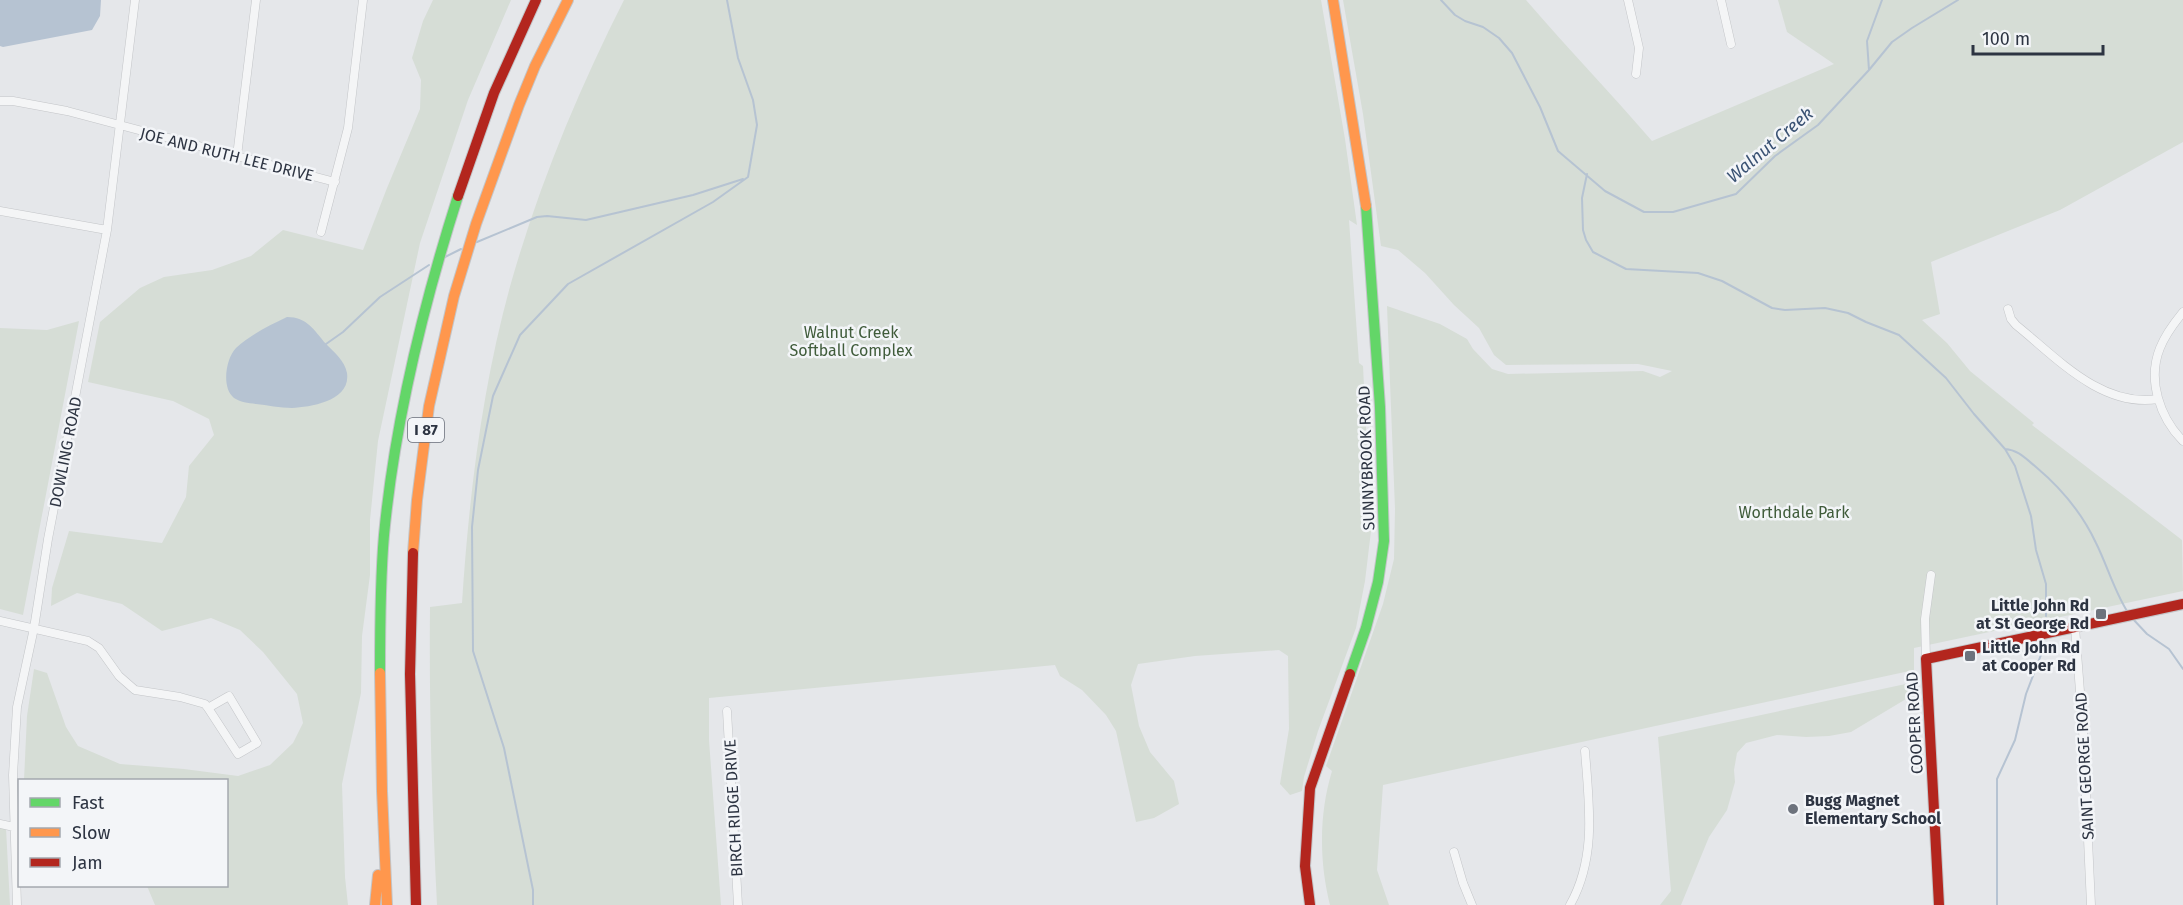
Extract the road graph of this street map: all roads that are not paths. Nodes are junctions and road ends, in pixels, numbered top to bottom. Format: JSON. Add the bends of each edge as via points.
{"nodes":[{"id":1,"x":135,"y":0,"type":"edge"},
{"id":2,"x":256,"y":0,"type":"edge"},
{"id":3,"x":363,"y":0,"type":"edge"},
{"id":4,"x":536,"y":0,"type":"edge"},
{"id":5,"x":568,"y":0,"type":"edge"},
{"id":6,"x":1333,"y":0,"type":"edge"},
{"id":7,"x":1628,"y":0,"type":"edge"},
{"id":8,"x":1721,"y":0,"type":"edge"},
{"id":9,"x":1731,"y":44,"type":"dead end"},
{"id":10,"x":1636,"y":74,"type":"dead end"},
{"id":11,"x":0,"y":101,"type":"edge"},
{"id":12,"x":120,"y":126,"type":"junction"},
{"id":13,"x":237,"y":156,"type":"junction"},
{"id":14,"x":335,"y":182,"type":"junction"},
{"id":15,"x":0,"y":211,"type":"edge"},
{"id":16,"x":107,"y":230,"type":"junction"},
{"id":17,"x":321,"y":232,"type":"dead end"},
{"id":18,"x":2008,"y":309,"type":"dead end"},
{"id":19,"x":2183,"y":312,"type":"edge"},
{"id":20,"x":2158,"y":399,"type":"junction"},
{"id":21,"x":2183,"y":441,"type":"edge"},
{"id":22,"x":1931,"y":576,"type":"dead end"},
{"id":23,"x":2183,"y":604,"type":"edge"},
{"id":24,"x":0,"y":621,"type":"edge"},
{"id":25,"x":2075,"y":627,"type":"junction"},
{"id":26,"x":34,"y":628,"type":"junction"},
{"id":27,"x":1926,"y":659,"type":"junction"},
{"id":28,"x":208,"y":708,"type":"junction"},
{"id":29,"x":727,"y":711,"type":"dead end"},
{"id":30,"x":1585,"y":751,"type":"dead end"},
{"id":31,"x":0,"y":824,"type":"edge"},
{"id":32,"x":383,"y":825,"type":"junction"},
{"id":33,"x":14,"y":827,"type":"junction"},
{"id":34,"x":1454,"y":852,"type":"dead end"},
{"id":35,"x":17,"y":905,"type":"edge"},
{"id":36,"x":375,"y":905,"type":"edge"},
{"id":37,"x":387,"y":905,"type":"edge"},
{"id":38,"x":417,"y":905,"type":"edge"},
{"id":39,"x":738,"y":905,"type":"edge"},
{"id":40,"x":1310,"y":905,"type":"edge"},
{"id":41,"x":1472,"y":905,"type":"edge"},
{"id":42,"x":1570,"y":905,"type":"edge"},
{"id":43,"x":1939,"y":905,"type":"edge"},
{"id":44,"x":2091,"y":905,"type":"edge"}],
"edges":[{"from":1,"to":12,"type":"street","name":"DOWLING ROAD"},
{"from":2,"to":13,"type":"street"},
{"from":3,"to":14,"type":"street","via":[[348,128]]},
{"from":4,"to":32,"type":"main road","number":"I 87","via":[[493,95],[450,215],[426,298],[401,418],[383,566]]},
{"from":5,"to":38,"type":"main road","number":"I 87","via":[[530,77],[487,193],[456,290],[423,443],[412,581],[411,756]]},
{"from":6,"to":40,"type":"main road","name":"SUNNYBROOK ROAD","via":[[1368,221],[1384,541],[1366,628],[1310,788],[1305,866]]},
{"from":7,"to":10,"type":"street","via":[[1639,48]]},
{"from":8,"to":9,"type":"street"},
{"from":11,"to":12,"type":"street","name":"JOE AND RUTH LEE DRIVE","via":[[67,111]]},
{"from":12,"to":13,"type":"street","name":"JOE AND RUTH LEE DRIVE"},
{"from":12,"to":16,"type":"street","name":"DOWLING ROAD"},
{"from":13,"to":14,"type":"street","name":"JOE AND RUTH LEE DRIVE"},
{"from":14,"to":17,"type":"street"},
{"from":15,"to":16,"type":"street"},
{"from":16,"to":26,"type":"street","name":"DOWLING ROAD"},
{"from":18,"to":20,"type":"street","via":[[2016,325],[2105,392],[2127,399]]},
{"from":19,"to":20,"type":"street","via":[[2159,351]]},
{"from":20,"to":21,"type":"street","via":[[2168,422]]},
{"from":22,"to":27,"type":"street","name":"COOPER ROAD","via":[[1925,619]]},
{"from":23,"to":25,"type":"main road"},
{"from":24,"to":26,"type":"street"},
{"from":25,"to":27,"type":"main road"},
{"from":25,"to":44,"type":"street","name":"SAINT GEORGE ROAD"},
{"from":26,"to":28,"type":"street","via":[[88,641],[99,648],[119,676],[135,690],[180,697]]},
{"from":26,"to":33,"type":"street","name":"DOWLING ROAD","via":[[17,707]]},
{"from":27,"to":43,"type":"main road","name":"COOPER ROAD"},
{"from":28,"to":28,"type":"street","via":[[229,696],[257,743],[238,754]]},
{"from":29,"to":39,"type":"street","name":"BIRCH RIDGE DRIVE"},
{"from":30,"to":42,"type":"street","via":[[1588,856],[1580,888]]},
{"from":31,"to":33,"type":"street"},
{"from":32,"to":36,"type":"main road"},
{"from":32,"to":37,"type":"main road","number":"I 87"},
{"from":33,"to":35,"type":"street","name":"DOWLING ROAD"},
{"from":34,"to":41,"type":"street"}]}
